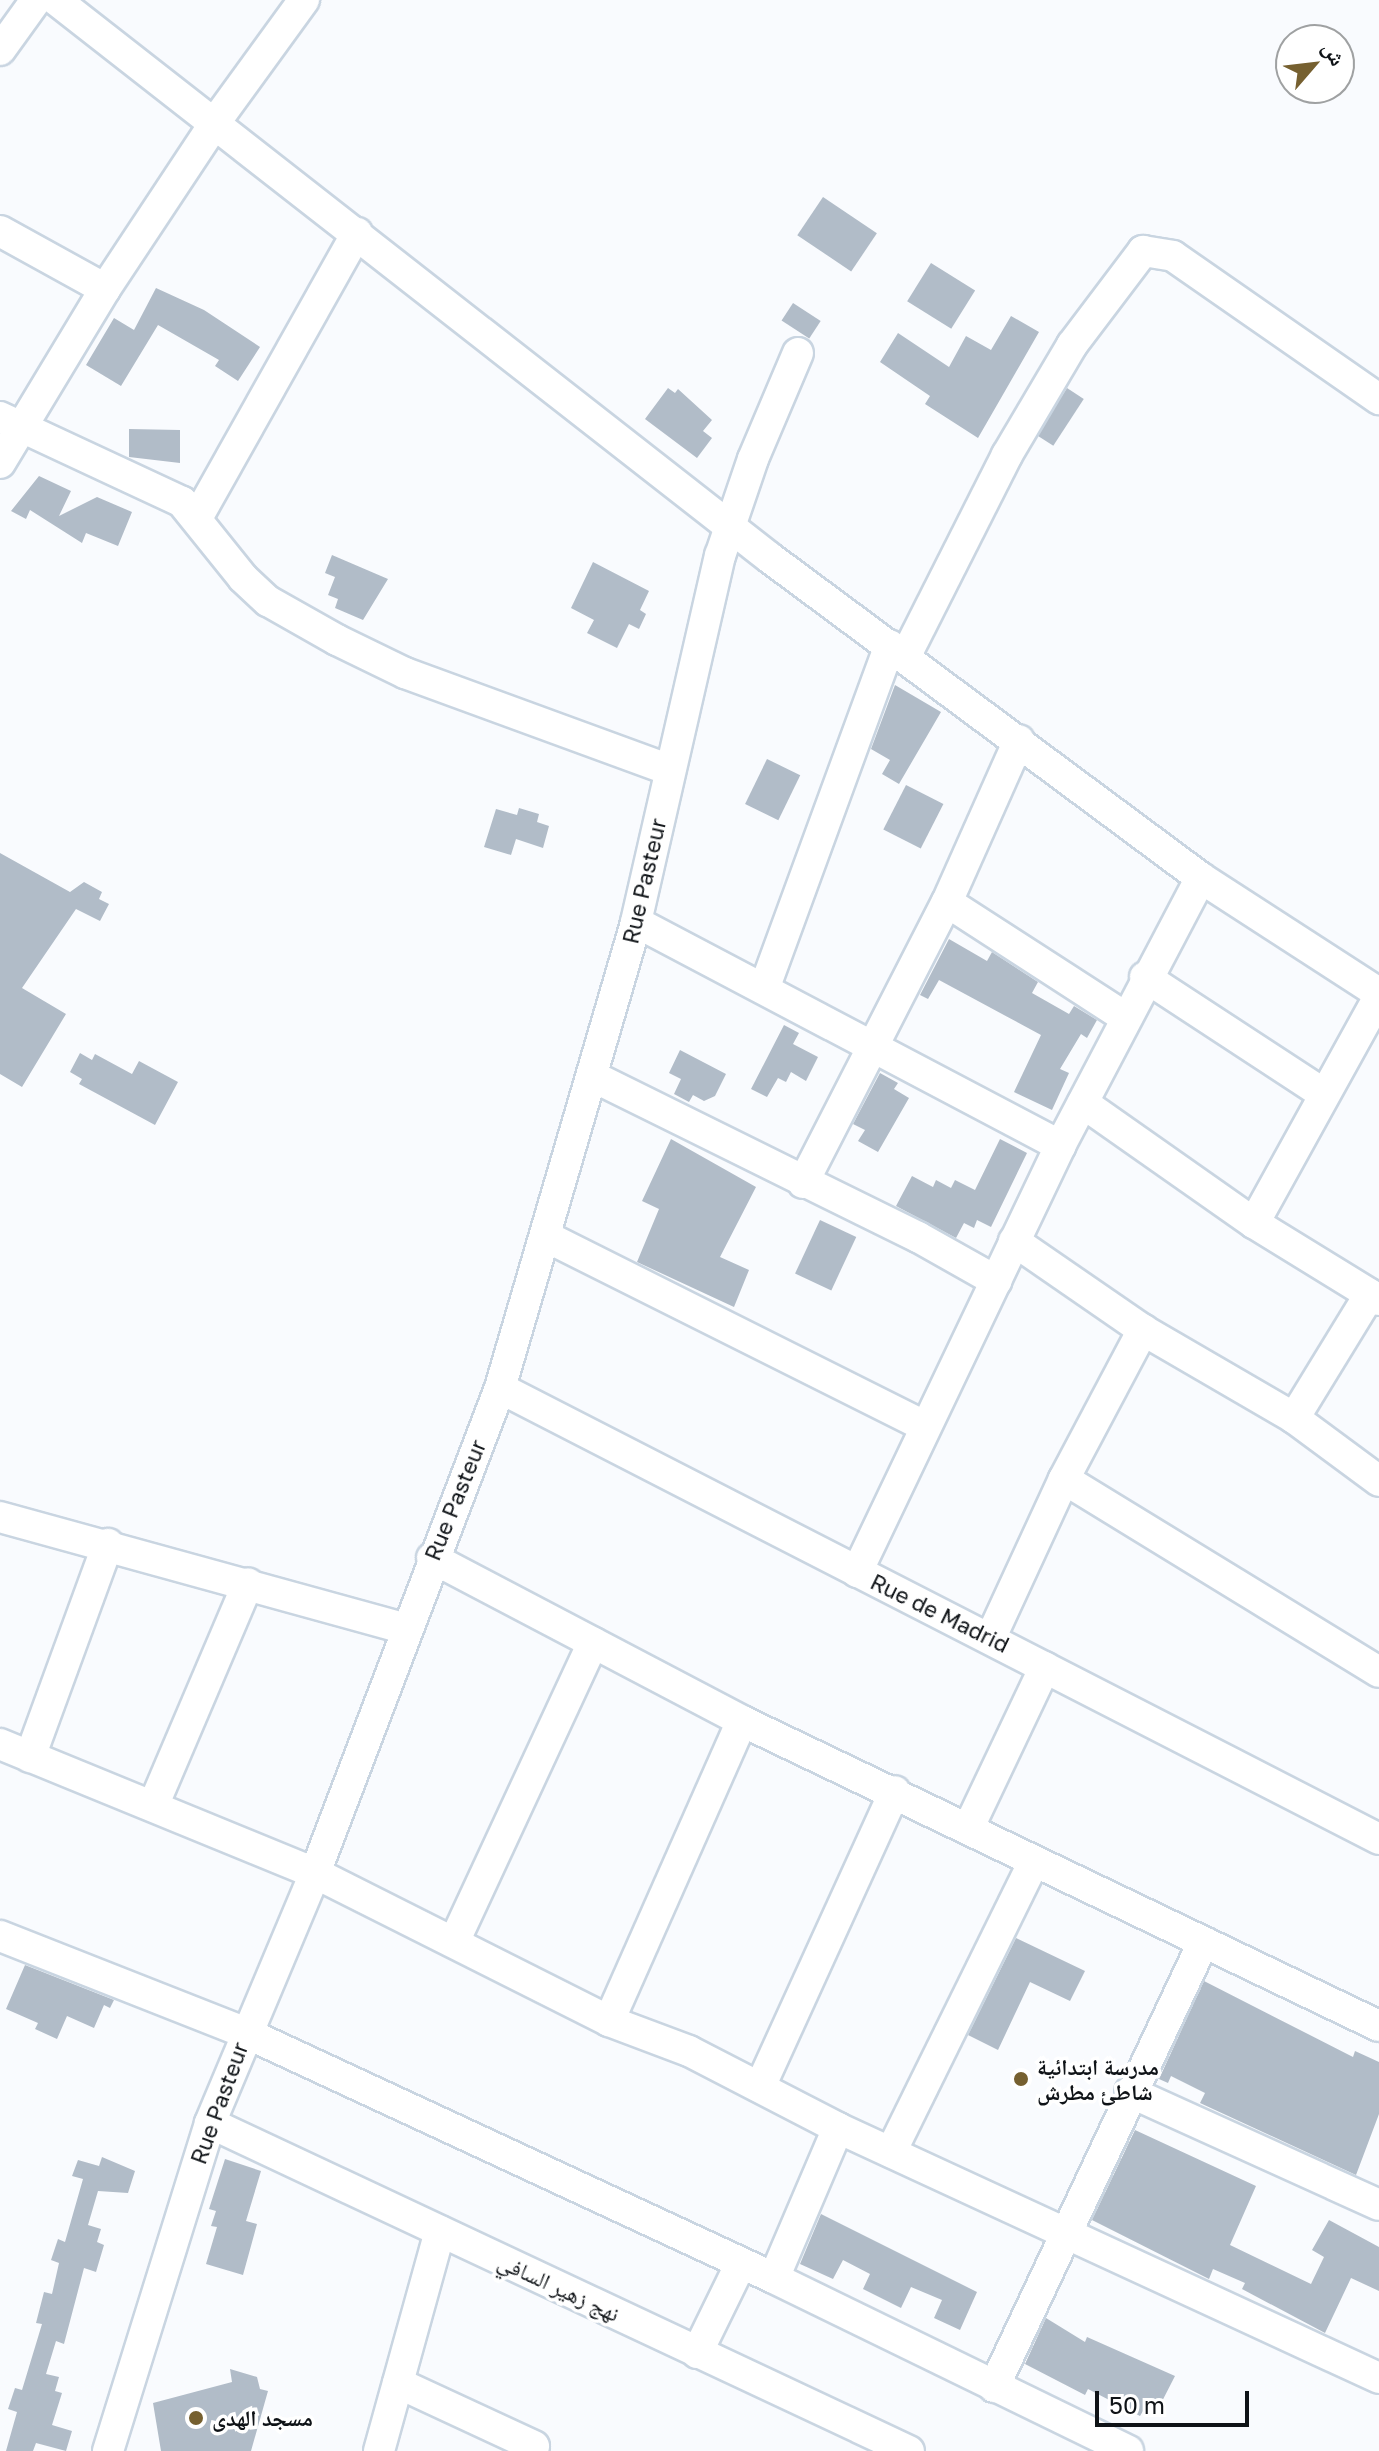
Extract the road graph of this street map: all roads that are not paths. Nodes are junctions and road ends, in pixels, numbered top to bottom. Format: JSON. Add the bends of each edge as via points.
{"nodes":[{"id":1,"x":36,"y":0,"type":"edge"},
{"id":2,"x":56,"y":0,"type":"edge"},
{"id":3,"x":304,"y":0,"type":"edge"},
{"id":4,"x":0,"y":50,"type":"edge"},
{"id":5,"x":216,"y":121,"type":"junction"},
{"id":6,"x":0,"y":231,"type":"edge"},
{"id":7,"x":357,"y":233,"type":"junction"},
{"id":8,"x":105,"y":289,"type":"junction"},
{"id":9,"x":798,"y":353,"type":"dead end"},
{"id":10,"x":1379,"y":399,"type":"edge"},
{"id":11,"x":11,"y":422,"type":"edge"},
{"id":12,"x":0,"y":463,"type":"edge"},
{"id":13,"x":197,"y":518,"type":"junction"},
{"id":14,"x":729,"y":526,"type":"junction"},
{"id":15,"x":898,"y":651,"type":"junction"},
{"id":16,"x":1019,"y":740,"type":"junction"},
{"id":17,"x":670,"y":770,"type":"junction"},
{"id":18,"x":1201,"y":878,"type":"junction"},
{"id":19,"x":947,"y":902,"type":"junction"},
{"id":20,"x":636,"y":922,"type":"junction"},
{"id":21,"x":1145,"y":977,"type":"junction"},
{"id":22,"x":764,"y":989,"type":"junction"},
{"id":23,"x":1379,"y":995,"type":"edge"},
{"id":24,"x":1125,"y":1017,"type":"junction"},
{"id":25,"x":875,"y":1047,"type":"junction"},
{"id":26,"x":592,"y":1076,"type":"junction"},
{"id":27,"x":1324,"y":1094,"type":"junction"},
{"id":28,"x":1083,"y":1103,"type":"junction"},
{"id":29,"x":1060,"y":1146,"type":"junction"},
{"id":30,"x":803,"y":1183,"type":"junction"},
{"id":31,"x":1254,"y":1223,"type":"junction"},
{"id":32,"x":545,"y":1236,"type":"junction"},
{"id":33,"x":1014,"y":1241,"type":"junction"},
{"id":34,"x":996,"y":1281,"type":"junction"},
{"id":35,"x":1374,"y":1297,"type":"edge"},
{"id":36,"x":1143,"y":1330,"type":"junction"},
{"id":37,"x":500,"y":1388,"type":"junction"},
{"id":38,"x":1294,"y":1418,"type":"junction"},
{"id":39,"x":924,"y":1426,"type":"junction"},
{"id":40,"x":1064,"y":1479,"type":"junction"},
{"id":41,"x":1379,"y":1481,"type":"edge"},
{"id":42,"x":3,"y":1513,"type":"edge"},
{"id":43,"x":108,"y":1544,"type":"junction"},
{"id":44,"x":432,"y":1558,"type":"junction"},
{"id":45,"x":857,"y":1572,"type":"junction"},
{"id":46,"x":248,"y":1583,"type":"junction"},
{"id":47,"x":406,"y":1629,"type":"junction"},
{"id":48,"x":991,"y":1637,"type":"junction"},
{"id":49,"x":593,"y":1643,"type":"junction"},
{"id":50,"x":1045,"y":1667,"type":"junction"},
{"id":51,"x":1379,"y":1672,"type":"edge"},
{"id":52,"x":742,"y":1721,"type":"junction"},
{"id":53,"x":0,"y":1744,"type":"edge"},
{"id":54,"x":30,"y":1757,"type":"junction"},
{"id":55,"x":895,"y":1791,"type":"junction"},
{"id":56,"x":153,"y":1806,"type":"junction"},
{"id":57,"x":968,"y":1829,"type":"junction"},
{"id":58,"x":1379,"y":1839,"type":"edge"},
{"id":59,"x":1034,"y":1861,"type":"junction"},
{"id":60,"x":315,"y":1873,"type":"junction"},
{"id":61,"x":0,"y":1936,"type":"edge"},
{"id":62,"x":454,"y":1942,"type":"junction"},
{"id":63,"x":1203,"y":1942,"type":"junction"},
{"id":64,"x":609,"y":2021,"type":"junction"},
{"id":65,"x":1379,"y":2026,"type":"edge"},
{"id":66,"x":244,"y":2032,"type":"junction"},
{"id":67,"x":760,"y":2087,"type":"junction"},
{"id":68,"x":1130,"y":2092,"type":"junction"},
{"id":69,"x":210,"y":2123,"type":"junction"},
{"id":70,"x":838,"y":2128,"type":"junction"},
{"id":71,"x":891,"y":2152,"type":"junction"},
{"id":72,"x":1379,"y":2205,"type":"edge"},
{"id":73,"x":440,"y":2231,"type":"junction"},
{"id":74,"x":1067,"y":2231,"type":"junction"},
{"id":75,"x":741,"y":2263,"type":"junction"},
{"id":76,"x":774,"y":2278,"type":"junction"},
{"id":77,"x":697,"y":2353,"type":"junction"},
{"id":78,"x":1379,"y":2378,"type":"edge"},
{"id":79,"x":398,"y":2383,"type":"junction"},
{"id":80,"x":994,"y":2387,"type":"junction"},
{"id":81,"x":531,"y":2449,"type":"edge"},
{"id":82,"x":108,"y":2451,"type":"edge"},
{"id":83,"x":379,"y":2451,"type":"edge"},
{"id":84,"x":909,"y":2451,"type":"edge"},
{"id":85,"x":1128,"y":2451,"type":"edge"}],
"edges":[{"from":1,"to":4,"type":"street"},
{"from":2,"to":5,"type":"street"},
{"from":3,"to":5,"type":"street"},
{"from":5,"to":7,"type":"street"},
{"from":5,"to":8,"type":"street"},
{"from":6,"to":8,"type":"street"},
{"from":7,"to":13,"type":"street"},
{"from":7,"to":14,"type":"street"},
{"from":8,"to":11,"type":"street"},
{"from":9,"to":14,"type":"street","name":"Rue Pasteur"},
{"from":10,"to":15,"type":"street","via":[[1173,256],[1143,251],[1072,345]]},
{"from":11,"to":12,"type":"street"},
{"from":11,"to":13,"type":"street","via":[[168,494]]},
{"from":13,"to":17,"type":"street","via":[[226,561],[268,601],[337,640],[405,673]]},
{"from":14,"to":15,"type":"street"},
{"from":14,"to":17,"type":"street","name":"Rue Pasteur"},
{"from":15,"to":16,"type":"street"},
{"from":15,"to":22,"type":"street"},
{"from":16,"to":18,"type":"street"},
{"from":16,"to":19,"type":"street"},
{"from":17,"to":20,"type":"street","name":"Rue Pasteur"},
{"from":18,"to":21,"type":"street"},
{"from":18,"to":23,"type":"street"},
{"from":19,"to":24,"type":"street"},
{"from":19,"to":25,"type":"street"},
{"from":20,"to":22,"type":"street"},
{"from":20,"to":26,"type":"street","name":"Rue Pasteur"},
{"from":21,"to":24,"type":"street"},
{"from":21,"to":27,"type":"street"},
{"from":22,"to":25,"type":"street"},
{"from":23,"to":27,"type":"street"},
{"from":24,"to":28,"type":"street"},
{"from":25,"to":29,"type":"street"},
{"from":25,"to":30,"type":"street"},
{"from":26,"to":30,"type":"street"},
{"from":26,"to":32,"type":"street","name":"Rue Pasteur"},
{"from":27,"to":31,"type":"street"},
{"from":28,"to":29,"type":"street"},
{"from":28,"to":31,"type":"street"},
{"from":29,"to":33,"type":"street"},
{"from":30,"to":34,"type":"street"},
{"from":31,"to":35,"type":"street"},
{"from":32,"to":37,"type":"street","name":"Rue Pasteur"},
{"from":32,"to":39,"type":"street"},
{"from":33,"to":34,"type":"street"},
{"from":33,"to":36,"type":"street"},
{"from":34,"to":39,"type":"street"},
{"from":35,"to":38,"type":"street"},
{"from":36,"to":38,"type":"street"},
{"from":36,"to":40,"type":"street"},
{"from":37,"to":44,"type":"street","name":"Rue Pasteur"},
{"from":37,"to":45,"type":"street","name":"Rue de Madrid"},
{"from":38,"to":41,"type":"street"},
{"from":39,"to":45,"type":"street"},
{"from":40,"to":48,"type":"street"},
{"from":40,"to":51,"type":"street"},
{"from":42,"to":43,"type":"street"},
{"from":43,"to":46,"type":"street"},
{"from":43,"to":54,"type":"street"},
{"from":44,"to":47,"type":"street","name":"Rue Pasteur"},
{"from":44,"to":49,"type":"street"},
{"from":45,"to":48,"type":"street","name":"Rue de Madrid"},
{"from":46,"to":47,"type":"street"},
{"from":46,"to":56,"type":"street"},
{"from":47,"to":60,"type":"street","name":"Rue Pasteur"},
{"from":48,"to":50,"type":"street","name":"Rue de Madrid"},
{"from":49,"to":52,"type":"street"},
{"from":49,"to":62,"type":"street"},
{"from":50,"to":57,"type":"street"},
{"from":50,"to":58,"type":"street","name":"Rue de Madrid"},
{"from":52,"to":55,"type":"street"},
{"from":52,"to":64,"type":"street"},
{"from":53,"to":54,"type":"street"},
{"from":54,"to":56,"type":"street"},
{"from":55,"to":57,"type":"street"},
{"from":55,"to":67,"type":"street"},
{"from":56,"to":60,"type":"street"},
{"from":57,"to":59,"type":"street"},
{"from":59,"to":63,"type":"street"},
{"from":59,"to":71,"type":"street"},
{"from":60,"to":62,"type":"street"},
{"from":60,"to":66,"type":"street","name":"Rue Pasteur"},
{"from":61,"to":66,"type":"street"},
{"from":62,"to":64,"type":"street"},
{"from":63,"to":65,"type":"street"},
{"from":63,"to":68,"type":"street"},
{"from":64,"to":67,"type":"street","via":[[689,2051]]},
{"from":66,"to":69,"type":"street","name":"Rue Pasteur"},
{"from":66,"to":75,"type":"street"},
{"from":67,"to":70,"type":"street"},
{"from":68,"to":72,"type":"street"},
{"from":68,"to":74,"type":"street"},
{"from":69,"to":73,"type":"street","name":"نهج زهير السافي"},
{"from":69,"to":82,"type":"street","name":"Rue Pasteur"},
{"from":70,"to":71,"type":"street"},
{"from":70,"to":76,"type":"street"},
{"from":71,"to":74,"type":"street"},
{"from":73,"to":77,"type":"street","name":"نهج زهير السافي"},
{"from":73,"to":79,"type":"street"},
{"from":74,"to":78,"type":"street"},
{"from":74,"to":80,"type":"street"},
{"from":75,"to":76,"type":"street"},
{"from":75,"to":77,"type":"street"},
{"from":76,"to":80,"type":"street"},
{"from":77,"to":84,"type":"street","name":"نهج زهير السافي"},
{"from":79,"to":81,"type":"street"},
{"from":79,"to":83,"type":"street"},
{"from":80,"to":85,"type":"street"}]}
